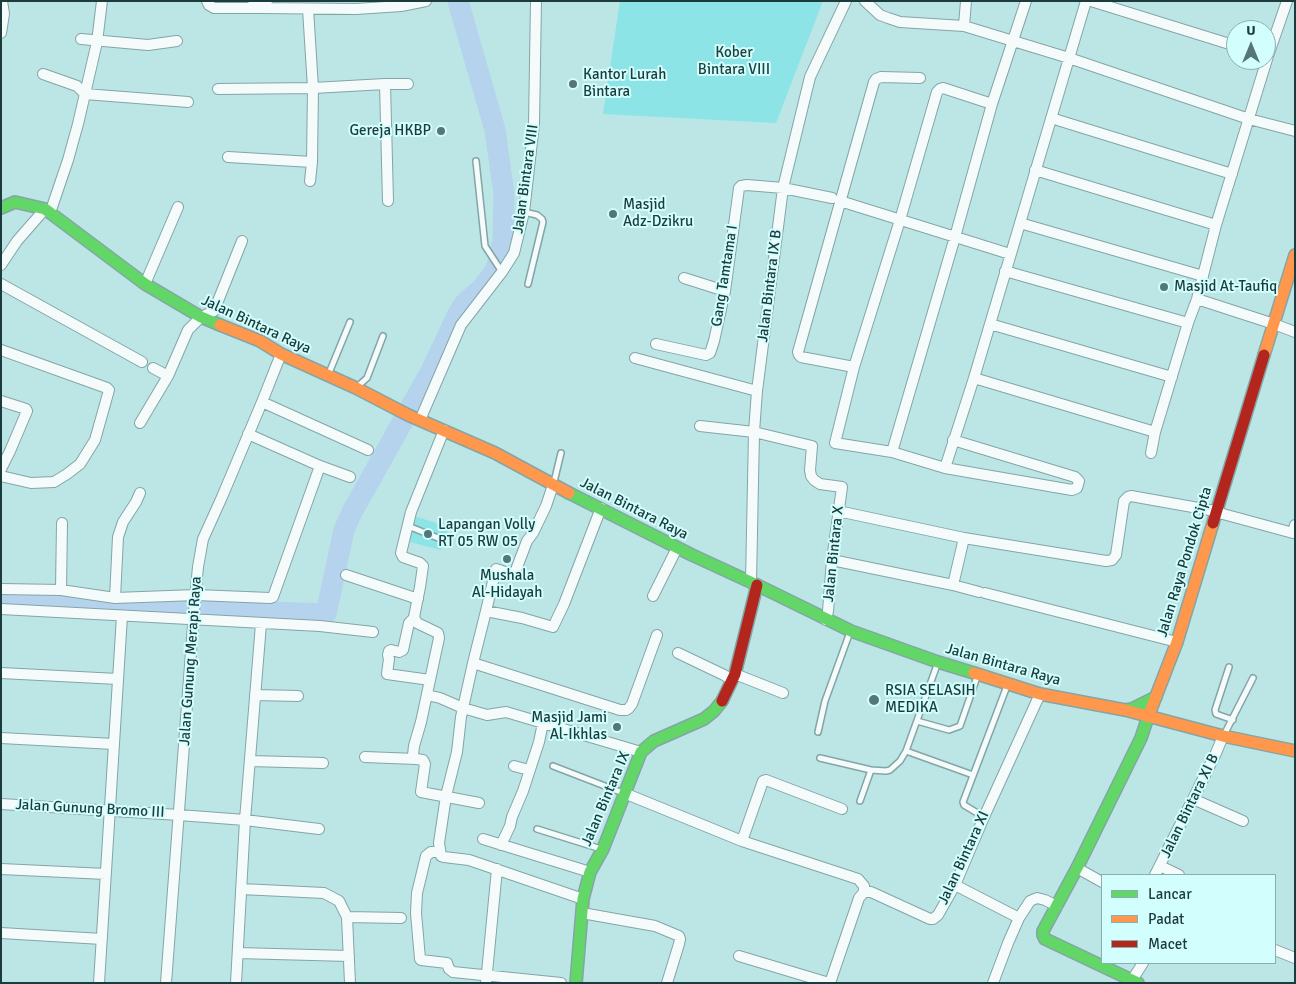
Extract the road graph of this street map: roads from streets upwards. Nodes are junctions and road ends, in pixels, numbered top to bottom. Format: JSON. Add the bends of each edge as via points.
{"nodes":[{"id":1,"x":2,"y":1,"type":"edge"},
{"id":2,"x":102,"y":1,"type":"edge"},
{"id":3,"x":208,"y":1,"type":"edge"},
{"id":4,"x":253,"y":1,"type":"edge"},
{"id":5,"x":426,"y":1,"type":"edge"},
{"id":6,"x":536,"y":1,"type":"edge"},
{"id":7,"x":846,"y":1,"type":"edge"},
{"id":8,"x":865,"y":1,"type":"edge"},
{"id":9,"x":966,"y":1,"type":"edge"},
{"id":10,"x":1026,"y":1,"type":"edge"},
{"id":11,"x":1086,"y":1,"type":"edge"},
{"id":12,"x":1091,"y":1,"type":"edge"},
{"id":13,"x":1284,"y":2,"type":"edge"},
{"id":14,"x":401,"y":4,"type":"edge"},
{"id":15,"x":264,"y":5,"type":"edge"},
{"id":16,"x":308,"y":9,"type":"junction"},
{"id":17,"x":964,"y":26,"type":"junction"},
{"id":18,"x":1276,"y":27,"type":"edge"},
{"id":19,"x":1,"y":33,"type":"edge"},
{"id":20,"x":81,"y":39,"type":"dead end"},
{"id":21,"x":1013,"y":40,"type":"junction"},
{"id":22,"x":177,"y":41,"type":"dead end"},
{"id":23,"x":97,"y":42,"type":"junction"},
{"id":24,"x":1226,"y":43,"type":"edge"},
{"id":25,"x":1068,"y":58,"type":"junction"},
{"id":26,"x":1263,"y":70,"type":"edge"},
{"id":27,"x":43,"y":74,"type":"dead end"},
{"id":28,"x":920,"y":78,"type":"dead end"},
{"id":29,"x":384,"y":84,"type":"junction"},
{"id":30,"x":408,"y":84,"type":"dead end"},
{"id":31,"x":313,"y":88,"type":"junction"},
{"id":32,"x":218,"y":89,"type":"dead end"},
{"id":33,"x":85,"y":94,"type":"junction"},
{"id":34,"x":188,"y":102,"type":"dead end"},
{"id":35,"x":992,"y":104,"type":"junction"},
{"id":36,"x":1051,"y":118,"type":"junction"},
{"id":37,"x":1249,"y":119,"type":"junction"},
{"id":38,"x":1295,"y":131,"type":"edge"},
{"id":39,"x":228,"y":157,"type":"dead end"},
{"id":40,"x":312,"y":162,"type":"junction"},
{"id":41,"x":1036,"y":170,"type":"junction"},
{"id":42,"x":1232,"y":174,"type":"junction"},
{"id":43,"x":310,"y":181,"type":"dead end"},
{"id":44,"x":783,"y":188,"type":"junction"},
{"id":45,"x":836,"y":199,"type":"junction"},
{"id":46,"x":1,"y":201,"type":"edge"},
{"id":47,"x":388,"y":201,"type":"dead end"},
{"id":48,"x":15,"y":202,"type":"junction"},
{"id":49,"x":178,"y":207,"type":"dead end"},
{"id":50,"x":1,"y":208,"type":"edge"},
{"id":51,"x":48,"y":211,"type":"junction"},
{"id":52,"x":900,"y":220,"type":"junction"},
{"id":53,"x":1020,"y":222,"type":"junction"},
{"id":54,"x":1216,"y":225,"type":"junction"},
{"id":55,"x":955,"y":237,"type":"junction"},
{"id":56,"x":242,"y":241,"type":"dead end"},
{"id":57,"x":1010,"y":254,"type":"junction"},
{"id":58,"x":1295,"y":255,"type":"edge"},
{"id":59,"x":1,"y":265,"type":"edge"},
{"id":60,"x":1005,"y":272,"type":"junction"},
{"id":61,"x":1203,"y":276,"type":"junction"},
{"id":62,"x":684,"y":278,"type":"dead end"},
{"id":63,"x":1,"y":284,"type":"edge"},
{"id":64,"x":145,"y":284,"type":"junction"},
{"id":65,"x":726,"y":290,"type":"junction"},
{"id":66,"x":1197,"y":299,"type":"junction"},
{"id":67,"x":201,"y":317,"type":"junction"},
{"id":68,"x":1188,"y":323,"type":"junction"},
{"id":69,"x":990,"y":324,"type":"junction"},
{"id":70,"x":1274,"y":324,"type":"junction"},
{"id":71,"x":1295,"y":332,"type":"edge"},
{"id":72,"x":656,"y":344,"type":"dead end"},
{"id":73,"x":1,"y":350,"type":"edge"},
{"id":74,"x":281,"y":354,"type":"junction"},
{"id":75,"x":635,"y":358,"type":"dead end"},
{"id":76,"x":142,"y":362,"type":"dead end"},
{"id":77,"x":854,"y":367,"type":"junction"},
{"id":78,"x":153,"y":368,"type":"dead end"},
{"id":79,"x":168,"y":376,"type":"junction"},
{"id":80,"x":1172,"y":377,"type":"junction"},
{"id":81,"x":974,"y":378,"type":"junction"},
{"id":82,"x":757,"y":391,"type":"junction"},
{"id":83,"x":1,"y":401,"type":"edge"},
{"id":84,"x":262,"y":402,"type":"junction"},
{"id":85,"x":420,"y":420,"type":"junction"},
{"id":86,"x":140,"y":423,"type":"dead end"},
{"id":87,"x":700,"y":426,"type":"dead end"},
{"id":88,"x":444,"y":430,"type":"junction"},
{"id":89,"x":754,"y":432,"type":"junction"},
{"id":90,"x":1155,"y":432,"type":"junction"},
{"id":91,"x":248,"y":434,"type":"junction"},
{"id":92,"x":954,"y":440,"type":"junction"},
{"id":93,"x":368,"y":450,"type":"dead end"},
{"id":94,"x":892,"y":452,"type":"junction"},
{"id":95,"x":1151,"y":453,"type":"dead end"},
{"id":96,"x":320,"y":466,"type":"junction"},
{"id":97,"x":945,"y":468,"type":"junction"},
{"id":98,"x":1,"y":469,"type":"edge"},
{"id":99,"x":1,"y":476,"type":"edge"},
{"id":100,"x":350,"y":477,"type":"dead end"},
{"id":101,"x":553,"y":485,"type":"junction"},
{"id":102,"x":140,"y":493,"type":"dead end"},
{"id":103,"x":601,"y":508,"type":"junction"},
{"id":104,"x":838,"y":512,"type":"junction"},
{"id":105,"x":1216,"y":512,"type":"junction"},
{"id":106,"x":62,"y":523,"type":"dead end"},
{"id":107,"x":1294,"y":531,"type":"edge"},
{"id":108,"x":964,"y":538,"type":"junction"},
{"id":109,"x":677,"y":548,"type":"junction"},
{"id":110,"x":832,"y":560,"type":"junction"},
{"id":111,"x":346,"y":575,"type":"dead end"},
{"id":112,"x":754,"y":583,"type":"junction"},
{"id":113,"x":954,"y":585,"type":"junction"},
{"id":114,"x":1,"y":589,"type":"edge"},
{"id":115,"x":60,"y":590,"type":"junction"},
{"id":116,"x":653,"y":596,"type":"dead end"},
{"id":117,"x":196,"y":597,"type":"junction"},
{"id":118,"x":115,"y":598,"type":"junction"},
{"id":119,"x":418,"y":599,"type":"junction"},
{"id":120,"x":487,"y":608,"type":"junction"},
{"id":121,"x":1,"y":609,"type":"edge"},
{"id":122,"x":122,"y":616,"type":"junction"},
{"id":123,"x":195,"y":617,"type":"junction"},
{"id":124,"x":414,"y":618,"type":"junction"},
{"id":125,"x":826,"y":620,"type":"junction"},
{"id":126,"x":261,"y":624,"type":"junction"},
{"id":127,"x":373,"y":632,"type":"dead end"},
{"id":128,"x":657,"y":635,"type":"dead end"},
{"id":129,"x":1177,"y":642,"type":"junction"},
{"id":130,"x":678,"y":653,"type":"dead end"},
{"id":131,"x":472,"y":663,"type":"junction"},
{"id":132,"x":1,"y":673,"type":"edge"},
{"id":133,"x":734,"y":677,"type":"junction"},
{"id":134,"x":118,"y":679,"type":"junction"},
{"id":135,"x":430,"y":680,"type":"junction"},
{"id":136,"x":783,"y":693,"type":"dead end"},
{"id":137,"x":1040,"y":694,"type":"junction"},
{"id":138,"x":255,"y":695,"type":"junction"},
{"id":139,"x":427,"y":695,"type":"junction"},
{"id":140,"x":298,"y":696,"type":"dead end"},
{"id":141,"x":1156,"y":696,"type":"junction"},
{"id":142,"x":463,"y":708,"type":"junction"},
{"id":143,"x":1125,"y":710,"type":"junction"},
{"id":144,"x":1148,"y":717,"type":"junction"},
{"id":145,"x":543,"y":723,"type":"junction"},
{"id":146,"x":1224,"y":736,"type":"junction"},
{"id":147,"x":1,"y":738,"type":"edge"},
{"id":148,"x":114,"y":744,"type":"junction"},
{"id":149,"x":1295,"y":751,"type":"edge"},
{"id":150,"x":641,"y":752,"type":"junction"},
{"id":151,"x":365,"y":757,"type":"dead end"},
{"id":152,"x":416,"y":759,"type":"junction"},
{"id":153,"x":250,"y":761,"type":"junction"},
{"id":154,"x":323,"y":763,"type":"dead end"},
{"id":155,"x":514,"y":766,"type":"dead end"},
{"id":156,"x":529,"y":770,"type":"junction"},
{"id":157,"x":624,"y":793,"type":"junction"},
{"id":158,"x":446,"y":796,"type":"junction"},
{"id":159,"x":1193,"y":799,"type":"junction"},
{"id":160,"x":479,"y":803,"type":"dead end"},
{"id":161,"x":1,"y":804,"type":"edge"},
{"id":162,"x":842,"y":809,"type":"dead end"},
{"id":163,"x":110,"y":810,"type":"junction"},
{"id":164,"x":179,"y":814,"type":"junction"},
{"id":165,"x":245,"y":820,"type":"junction"},
{"id":166,"x":1243,"y":821,"type":"dead end"},
{"id":167,"x":319,"y":829,"type":"dead end"},
{"id":168,"x":483,"y":839,"type":"dead end"},
{"id":169,"x":742,"y":841,"type":"junction"},
{"id":170,"x":501,"y":845,"type":"junction"},
{"id":171,"x":440,"y":852,"type":"junction"},
{"id":172,"x":1077,"y":868,"type":"junction"},
{"id":173,"x":1,"y":869,"type":"edge"},
{"id":174,"x":497,"y":869,"type":"junction"},
{"id":175,"x":1157,"y":871,"type":"edge"},
{"id":176,"x":590,"y":872,"type":"junction"},
{"id":177,"x":106,"y":874,"type":"junction"},
{"id":178,"x":1174,"y":874,"type":"edge"},
{"id":179,"x":1101,"y":881,"type":"edge"},
{"id":180,"x":955,"y":885,"type":"junction"},
{"id":181,"x":241,"y":889,"type":"junction"},
{"id":182,"x":864,"y":892,"type":"junction"},
{"id":183,"x":584,"y":899,"type":"junction"},
{"id":184,"x":1057,"y":906,"type":"junction"},
{"id":185,"x":582,"y":913,"type":"junction"},
{"id":186,"x":347,"y":917,"type":"junction"},
{"id":187,"x":402,"y":918,"type":"dead end"},
{"id":188,"x":1019,"y":918,"type":"junction"},
{"id":189,"x":1,"y":934,"type":"edge"},
{"id":190,"x":102,"y":939,"type":"junction"},
{"id":191,"x":1276,"y":950,"type":"edge"},
{"id":192,"x":238,"y":953,"type":"junction"},
{"id":193,"x":350,"y":956,"type":"junction"},
{"id":194,"x":739,"y":956,"type":"dead end"},
{"id":195,"x":1295,"y":958,"type":"edge"},
{"id":196,"x":1143,"y":964,"type":"edge"},
{"id":197,"x":486,"y":979,"type":"edge"},
{"id":198,"x":1135,"y":981,"type":"edge"},
{"id":199,"x":99,"y":983,"type":"edge"},
{"id":200,"x":166,"y":983,"type":"edge"},
{"id":201,"x":236,"y":983,"type":"edge"},
{"id":202,"x":350,"y":983,"type":"edge"},
{"id":203,"x":561,"y":983,"type":"edge"},
{"id":204,"x":576,"y":983,"type":"edge"},
{"id":205,"x":667,"y":983,"type":"edge"},
{"id":206,"x":829,"y":983,"type":"edge"},
{"id":207,"x":993,"y":983,"type":"edge"}],
"edges":[{"from":1,"to":19,"type":"street"},
{"from":2,"to":23,"type":"street"},
{"from":3,"to":15,"type":"street","via":[[214,8]]},
{"from":4,"to":15,"type":"street"},
{"from":5,"to":14,"type":"street"},
{"from":6,"to":85,"type":"street","name":"Jalan Bintara VIII","via":[[534,124],[524,212],[514,253],[461,325]]},
{"from":7,"to":44,"type":"street","name":"Jalan Bintara IX B","via":[[810,77]]},
{"from":8,"to":17,"type":"street","via":[[880,15],[900,22]]},
{"from":9,"to":17,"type":"street"},
{"from":10,"to":21,"type":"street"},
{"from":11,"to":25,"type":"street"},
{"from":12,"to":24,"type":"street"},
{"from":13,"to":18,"type":"street"},
{"from":14,"to":16,"type":"street","via":[[356,9]]},
{"from":15,"to":16,"type":"street"},
{"from":16,"to":31,"type":"street"},
{"from":17,"to":21,"type":"street"},
{"from":20,"to":23,"type":"street"},
{"from":21,"to":25,"type":"street"},
{"from":21,"to":35,"type":"street"},
{"from":22,"to":23,"type":"street","via":[[148,45]]},
{"from":23,"to":33,"type":"street"},
{"from":25,"to":36,"type":"street"},
{"from":25,"to":37,"type":"street"},
{"from":26,"to":37,"type":"street"},
{"from":27,"to":33,"type":"street","via":[[77,86]]},
{"from":28,"to":45,"type":"street","via":[[876,79]]},
{"from":29,"to":30,"type":"street"},
{"from":29,"to":31,"type":"street"},
{"from":29,"to":47,"type":"street"},
{"from":31,"to":32,"type":"street"},
{"from":31,"to":40,"type":"street"},
{"from":33,"to":34,"type":"street"},
{"from":33,"to":51,"type":"street","via":[[68,160]]},
{"from":35,"to":52,"type":"street","via":[[943,88],[937,92]]},
{"from":35,"to":55,"type":"street"},
{"from":36,"to":41,"type":"street"},
{"from":36,"to":42,"type":"street"},
{"from":37,"to":38,"type":"street"},
{"from":37,"to":42,"type":"street"},
{"from":39,"to":40,"type":"street"},
{"from":40,"to":43,"type":"street"},
{"from":41,"to":53,"type":"street"},
{"from":41,"to":54,"type":"street"},
{"from":42,"to":54,"type":"street"},
{"from":44,"to":45,"type":"street"},
{"from":44,"to":65,"type":"street","name":"Gang Tamtama I","via":[[743,185],[739,188]]},
{"from":44,"to":82,"type":"street","name":"Jalan Bintara IX B"},
{"from":45,"to":52,"type":"street"},
{"from":45,"to":77,"type":"street","via":[[798,355]]},
{"from":46,"to":48,"type":"street"},
{"from":48,"to":50,"type":"main road"},
{"from":48,"to":51,"type":"main road","name":"Jalan Bintara Raya"},
{"from":49,"to":64,"type":"street"},
{"from":51,"to":59,"type":"street","via":[[17,241]]},
{"from":51,"to":64,"type":"main road","name":"Jalan Bintara Raya"},
{"from":52,"to":55,"type":"street"},
{"from":52,"to":77,"type":"street"},
{"from":53,"to":57,"type":"street"},
{"from":53,"to":61,"type":"street"},
{"from":54,"to":61,"type":"street"},
{"from":55,"to":57,"type":"street"},
{"from":55,"to":94,"type":"street"},
{"from":56,"to":67,"type":"street","via":[[214,311]]},
{"from":57,"to":60,"type":"street"},
{"from":58,"to":70,"type":"main road","name":"Jalan Raya Pondok Cipta"},
{"from":60,"to":68,"type":"street"},
{"from":60,"to":69,"type":"street"},
{"from":61,"to":66,"type":"street"},
{"from":62,"to":65,"type":"street"},
{"from":63,"to":76,"type":"street"},
{"from":64,"to":67,"type":"main road","name":"Jalan Bintara Raya"},
{"from":65,"to":72,"type":"street","name":"Gang Tamtama I","via":[[712,350],[708,354]]},
{"from":66,"to":68,"type":"street"},
{"from":66,"to":70,"type":"street"},
{"from":67,"to":74,"type":"main road","name":"Jalan Bintara Raya","via":[[260,341]]},
{"from":67,"to":79,"type":"street","via":[[188,330]]},
{"from":68,"to":80,"type":"street"},
{"from":69,"to":80,"type":"street"},
{"from":69,"to":81,"type":"street"},
{"from":70,"to":71,"type":"street"},
{"from":70,"to":105,"type":"main road","name":"Jalan Raya Pondok Cipta"},
{"from":73,"to":99,"type":"street","via":[[109,390],[95,440],[80,464],[68,474],[54,482],[31,483]]},
{"from":74,"to":84,"type":"street","name":"Jalan Gunung Merapi Raya"},
{"from":74,"to":85,"type":"main road","name":"Jalan Bintara Raya"},
{"from":75,"to":82,"type":"street"},
{"from":77,"to":94,"type":"street","via":[[835,443]]},
{"from":78,"to":79,"type":"street"},
{"from":79,"to":86,"type":"street"},
{"from":80,"to":90,"type":"street"},
{"from":81,"to":90,"type":"street"},
{"from":81,"to":92,"type":"street"},
{"from":82,"to":89,"type":"street","name":"Jalan Bintara IX B"},
{"from":83,"to":98,"type":"street","via":[[27,411]]},
{"from":84,"to":91,"type":"street","name":"Jalan Gunung Merapi Raya"},
{"from":84,"to":93,"type":"street"},
{"from":85,"to":88,"type":"main road","name":"Jalan Bintara Raya"},
{"from":87,"to":89,"type":"street"},
{"from":88,"to":101,"type":"main road","name":"Jalan Bintara Raya","via":[[496,453]]},
{"from":88,"to":119,"type":"street","via":[[411,512],[401,553],[423,566]]},
{"from":89,"to":104,"type":"street","name":"Jalan Bintara X","via":[[812,446],[811,476],[820,484],[842,487]]},
{"from":89,"to":112,"type":"street","name":"Jalan Bintara IX B"},
{"from":90,"to":95,"type":"street"},
{"from":91,"to":96,"type":"street"},
{"from":91,"to":117,"type":"street","name":"Jalan Gunung Merapi Raya","via":[[203,539]]},
{"from":92,"to":97,"type":"street"},
{"from":92,"to":97,"type":"street","via":[[1075,477],[1079,481],[1077,488],[1072,490]]},
{"from":94,"to":97,"type":"street"},
{"from":96,"to":100,"type":"street"},
{"from":96,"to":117,"type":"street","via":[[273,597]]},
{"from":101,"to":103,"type":"main road","name":"Jalan Bintara Raya"},
{"from":101,"to":120,"type":"street","via":[[514,574],[496,569]]},
{"from":102,"to":118,"type":"street","via":[[118,537]]},
{"from":103,"to":109,"type":"main road","name":"Jalan Bintara Raya"},
{"from":103,"to":120,"type":"street","via":[[553,628]]},
{"from":104,"to":108,"type":"street"},
{"from":104,"to":110,"type":"street","name":"Jalan Bintara X"},
{"from":105,"to":107,"type":"street"},
{"from":105,"to":108,"type":"street","via":[[1128,496],[1124,501],[1116,555],[1109,561]]},
{"from":105,"to":129,"type":"main road","name":"Jalan Raya Pondok Cipta"},
{"from":106,"to":115,"type":"street"},
{"from":108,"to":113,"type":"street"},
{"from":109,"to":112,"type":"main road","name":"Jalan Bintara Raya"},
{"from":109,"to":116,"type":"street"},
{"from":110,"to":113,"type":"street"},
{"from":110,"to":125,"type":"street","name":"Jalan Bintara X"},
{"from":111,"to":119,"type":"street"},
{"from":112,"to":125,"type":"main road","name":"Jalan Bintara Raya"},
{"from":112,"to":133,"type":"main road","name":"Jalan Bintara IX"},
{"from":113,"to":129,"type":"street"},
{"from":114,"to":115,"type":"street"},
{"from":115,"to":118,"type":"street"},
{"from":117,"to":118,"type":"street"},
{"from":117,"to":123,"type":"street","name":"Jalan Gunung Merapi Raya"},
{"from":119,"to":124,"type":"street"},
{"from":120,"to":131,"type":"street"},
{"from":121,"to":122,"type":"street"},
{"from":122,"to":123,"type":"street"},
{"from":122,"to":134,"type":"street"},
{"from":123,"to":126,"type":"street"},
{"from":123,"to":164,"type":"street","name":"Jalan Gunung Merapi Raya"},
{"from":124,"to":135,"type":"street","via":[[417,624],[438,633]]},
{"from":124,"to":135,"type":"street","via":[[409,623],[403,650],[389,651],[387,674]]},
{"from":125,"to":137,"type":"main road","name":"Jalan Bintara Raya","via":[[938,662]]},
{"from":126,"to":127,"type":"street"},
{"from":126,"to":138,"type":"street"},
{"from":128,"to":131,"type":"street","via":[[632,704],[626,710]]},
{"from":129,"to":141,"type":"main road","name":"Jalan Raya Pondok Cipta"},
{"from":130,"to":133,"type":"street"},
{"from":131,"to":142,"type":"street"},
{"from":132,"to":134,"type":"street"},
{"from":133,"to":136,"type":"street"},
{"from":133,"to":150,"type":"main road","name":"Jalan Bintara IX","via":[[714,711],[704,719],[654,741]]},
{"from":134,"to":148,"type":"street"},
{"from":135,"to":139,"type":"street"},
{"from":137,"to":143,"type":"main road","name":"Jalan Bintara Raya"},
{"from":137,"to":180,"type":"street","name":"Jalan Bintara XI"},
{"from":138,"to":140,"type":"street"},
{"from":138,"to":153,"type":"street"},
{"from":139,"to":142,"type":"street"},
{"from":139,"to":152,"type":"street","via":[[414,746]]},
{"from":141,"to":143,"type":"main road","via":[[1132,710]]},
{"from":141,"to":144,"type":"main road","name":"Jalan Raya Pondok Cipta"},
{"from":142,"to":145,"type":"street","via":[[488,715],[506,712]]},
{"from":142,"to":158,"type":"street"},
{"from":143,"to":144,"type":"main road","name":"Jalan Bintara Raya"},
{"from":144,"to":146,"type":"main road","name":"Jalan Bintara Raya"},
{"from":144,"to":172,"type":"main road","name":"Jalan Raya Pondok Cipta","via":[[1141,738]]},
{"from":145,"to":150,"type":"street"},
{"from":145,"to":156,"type":"street"},
{"from":146,"to":149,"type":"main road","name":"Jalan Bintara Raya"},
{"from":146,"to":159,"type":"street","name":"Jalan Bintara XI B"},
{"from":147,"to":148,"type":"street"},
{"from":148,"to":163,"type":"street"},
{"from":150,"to":157,"type":"main road","name":"Jalan Bintara IX"},
{"from":151,"to":152,"type":"street"},
{"from":152,"to":158,"type":"street","via":[[423,760],[425,764],[421,792]]},
{"from":153,"to":154,"type":"street"},
{"from":153,"to":165,"type":"street"},
{"from":155,"to":156,"type":"street"},
{"from":156,"to":170,"type":"street"},
{"from":157,"to":169,"type":"street"},
{"from":157,"to":176,"type":"main road","name":"Jalan Bintara IX","via":[[603,849]]},
{"from":158,"to":160,"type":"street"},
{"from":158,"to":171,"type":"street"},
{"from":159,"to":166,"type":"street"},
{"from":159,"to":175,"type":"street","name":"Jalan Bintara XI B"},
{"from":161,"to":163,"type":"street","name":"Jalan Gunung Bromo III"},
{"from":162,"to":169,"type":"street","via":[[766,780]]},
{"from":163,"to":164,"type":"street","name":"Jalan Gunung Bromo III"},
{"from":163,"to":177,"type":"street"},
{"from":164,"to":165,"type":"street","name":"Jalan Gunung Bromo III"},
{"from":164,"to":200,"type":"street","name":"Jalan Gunung Merapi Raya"},
{"from":165,"to":167,"type":"street","name":"Jalan Gunung Bromo III"},
{"from":165,"to":181,"type":"street"},
{"from":168,"to":170,"type":"street"},
{"from":169,"to":182,"type":"street","via":[[858,879],[864,886]]},
{"from":170,"to":176,"type":"street"},
{"from":171,"to":174,"type":"street","via":[[444,857],[469,860]]},
{"from":171,"to":197,"type":"street","via":[[430,852],[426,856],[417,893],[420,959],[447,963],[453,972]]},
{"from":172,"to":179,"type":"street"},
{"from":172,"to":184,"type":"main road","name":"Jalan Raya Pondok Cipta"},
{"from":173,"to":177,"type":"street"},
{"from":174,"to":183,"type":"street"},
{"from":174,"to":197,"type":"street"},
{"from":175,"to":178,"type":"street"},
{"from":176,"to":183,"type":"main road","name":"Jalan Bintara IX"},
{"from":177,"to":190,"type":"street"},
{"from":180,"to":182,"type":"street","name":"Jalan Bintara XI","via":[[933,919],[871,892]]},
{"from":180,"to":188,"type":"street"},
{"from":181,"to":186,"type":"street","via":[[324,893],[339,901]]},
{"from":181,"to":192,"type":"street"},
{"from":182,"to":206,"type":"street"},
{"from":183,"to":185,"type":"main road","name":"Jalan Bintara IX"},
{"from":184,"to":188,"type":"street","via":[[1037,898],[1030,902]]},
{"from":184,"to":198,"type":"main road","name":"Jalan Raya Pondok Cipta","via":[[1044,931],[1045,939]]},
{"from":185,"to":204,"type":"main road","name":"Jalan Bintara IX"},
{"from":185,"to":205,"type":"street","via":[[655,926],[680,936]]},
{"from":186,"to":187,"type":"street"},
{"from":186,"to":193,"type":"street"},
{"from":188,"to":207,"type":"street"},
{"from":189,"to":190,"type":"street"},
{"from":190,"to":199,"type":"street"},
{"from":191,"to":195,"type":"street"},
{"from":192,"to":193,"type":"street"},
{"from":192,"to":201,"type":"street"},
{"from":193,"to":202,"type":"street"},
{"from":194,"to":206,"type":"street"},
{"from":196,"to":198,"type":"street"},
{"from":197,"to":203,"type":"street"}]}
